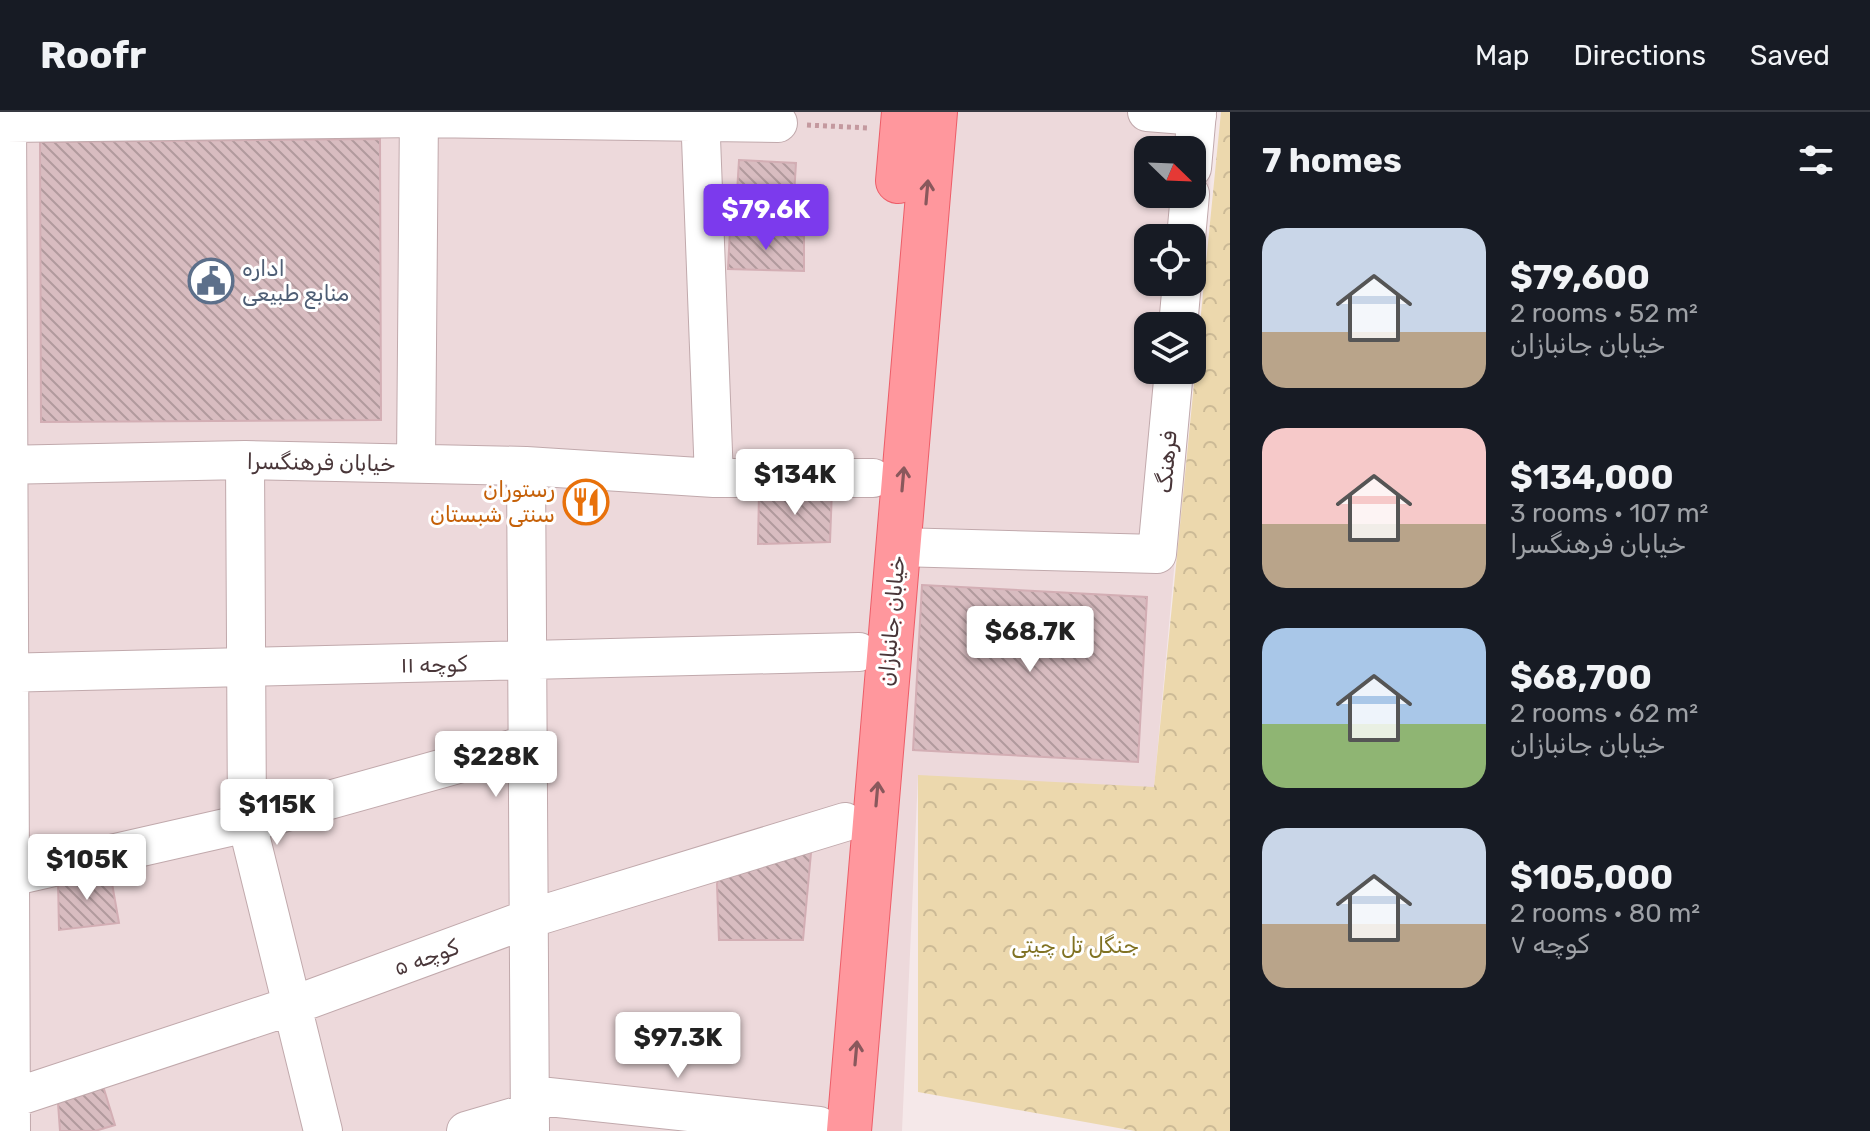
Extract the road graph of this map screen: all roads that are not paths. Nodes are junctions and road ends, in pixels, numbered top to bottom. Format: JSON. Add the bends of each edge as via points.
{"nodes":[{"id":1,"x":1147,"y":112,"type":"edge"},
{"id":2,"x":1197,"y":114,"type":"edge"},
{"id":3,"x":419,"y":115,"type":"edge"},
{"id":4,"x":700,"y":116,"type":"edge"},
{"id":5,"x":914,"y":118,"type":"edge"},
{"id":6,"x":778,"y":123,"type":"road end"},
{"id":7,"x":1195,"y":136,"type":"edge"},
{"id":8,"x":5,"y":137,"type":"edge"},
{"id":9,"x":909,"y":233,"type":"junction"},
{"id":10,"x":4,"y":359,"type":"edge"},
{"id":11,"x":1173,"y":384,"type":"edge"},
{"id":12,"x":245,"y":460,"type":"junction"},
{"id":13,"x":416,"y":463,"type":"junction"},
{"id":14,"x":4,"y":464,"type":"edge"},
{"id":15,"x":526,"y":466,"type":"junction"},
{"id":16,"x":714,"y":478,"type":"junction"},
{"id":17,"x":873,"y":478,"type":"junction"},
{"id":18,"x":897,"y":547,"type":"junction"},
{"id":19,"x":859,"y":652,"type":"junction"},
{"id":20,"x":527,"y":662,"type":"junction"},
{"id":21,"x":246,"y":668,"type":"junction"},
{"id":22,"x":4,"y":673,"type":"edge"},
{"id":23,"x":526,"y":745,"type":"junction"},
{"id":24,"x":845,"y":822,"type":"junction"},
{"id":25,"x":247,"y":823,"type":"junction"},
{"id":26,"x":6,"y":857,"type":"edge"},
{"id":27,"x":528,"y":919,"type":"junction"},
{"id":28,"x":5,"y":951,"type":"edge"},
{"id":29,"x":294,"y":1005,"type":"junction"},
{"id":30,"x":530,"y":1113,"type":"edge"},
{"id":31,"x":10,"y":1115,"type":"edge"},
{"id":32,"x":829,"y":1129,"type":"edge"},
{"id":33,"x":323,"y":1131,"type":"edge"},
{"id":34,"x":466,"y":1131,"type":"edge"}],
"edges":[{"from":1,"to":2,"type":"street"},
{"from":2,"to":7,"type":"street"},
{"from":3,"to":4,"type":"street"},
{"from":3,"to":8,"type":"street"},
{"from":3,"to":13,"type":"street"},
{"from":4,"to":6,"type":"street"},
{"from":4,"to":16,"type":"street"},
{"from":5,"to":9,"type":"main road","name":"خیابان جانبازان"},
{"from":8,"to":10,"type":"street"},
{"from":9,"to":17,"type":"main road","name":"خیابان جانبازان"},
{"from":18,"to":9,"type":"main road","name":"خیابان جانبازان","one_way":true},
{"from":10,"to":14,"type":"street"},
{"from":11,"to":18,"type":"street","name":"فرهنگ","via":[[1157,554]]},
{"from":12,"to":13,"type":"street","name":"خیابان فرهنگسرا"},
{"from":12,"to":14,"type":"street","name":"خیابان فرهنگسرا"},
{"from":12,"to":21,"type":"street"},
{"from":13,"to":15,"type":"street","name":"خیابان فرهنگسرا"},
{"from":14,"to":22,"type":"street"},
{"from":15,"to":16,"type":"street","name":"خیابان فرهنگسرا"},
{"from":15,"to":20,"type":"street"},
{"from":16,"to":17,"type":"street","name":"خیابان فرهنگسرا"},
{"from":17,"to":19,"type":"main road","name":"خیابان جانبازان"},
{"from":32,"to":18,"type":"main road","name":"خیابان جانبازان","one_way":true},
{"from":19,"to":20,"type":"street","name":"کوچه ۱۱"},
{"from":19,"to":24,"type":"main road","name":"خیابان جانبازان"},
{"from":20,"to":21,"type":"street","name":"کوچه ۱۱"},
{"from":20,"to":23,"type":"street"},
{"from":21,"to":22,"type":"street","name":"کوچه ۱۱"},
{"from":21,"to":25,"type":"street"},
{"from":22,"to":26,"type":"street"},
{"from":23,"to":25,"type":"street"},
{"from":23,"to":27,"type":"street"},
{"from":24,"to":27,"type":"street","name":"کوچه ۵"},
{"from":24,"to":32,"type":"main road","name":"خیابان جانبازان"},
{"from":25,"to":26,"type":"street"},
{"from":25,"to":29,"type":"street"},
{"from":26,"to":28,"type":"street"},
{"from":27,"to":29,"type":"street","name":"کوچه ۵"},
{"from":27,"to":30,"type":"street"},
{"from":28,"to":31,"type":"street"},
{"from":29,"to":31,"type":"street","name":"کوچه ۵"},
{"from":29,"to":33,"type":"street"},
{"from":30,"to":32,"type":"street"},
{"from":30,"to":34,"type":"street"}]}
